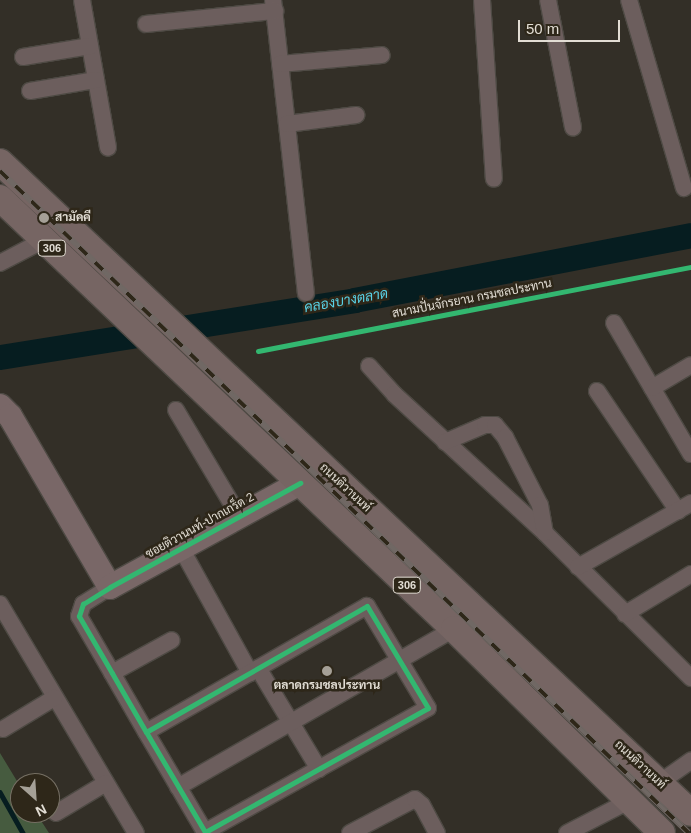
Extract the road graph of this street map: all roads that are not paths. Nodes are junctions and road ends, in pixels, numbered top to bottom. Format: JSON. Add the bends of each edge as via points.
{"nodes":[{"id":1,"x":82,"y":0,"type":"edge"},
{"id":2,"x":482,"y":0,"type":"edge"},
{"id":3,"x":548,"y":0,"type":"edge"},
{"id":4,"x":629,"y":0,"type":"edge"},
{"id":5,"x":274,"y":5,"type":"edge"},
{"id":6,"x":146,"y":24,"type":"dead end"},
{"id":7,"x":90,"y":46,"type":"junction"},
{"id":8,"x":382,"y":55,"type":"dead end"},
{"id":9,"x":23,"y":57,"type":"dead end"},
{"id":10,"x":280,"y":64,"type":"junction"},
{"id":11,"x":96,"y":80,"type":"junction"},
{"id":12,"x":30,"y":90,"type":"dead end"},
{"id":13,"x":356,"y":116,"type":"dead end"},
{"id":14,"x":287,"y":124,"type":"junction"},
{"id":15,"x":573,"y":128,"type":"dead end"},
{"id":16,"x":108,"y":148,"type":"dead end"},
{"id":17,"x":0,"y":162,"type":"edge"},
{"id":18,"x":494,"y":179,"type":"dead end"},
{"id":19,"x":684,"y":188,"type":"dead end"},
{"id":20,"x":0,"y":198,"type":"edge"},
{"id":21,"x":44,"y":240,"type":"junction"},
{"id":22,"x":0,"y":263,"type":"edge"},
{"id":23,"x":306,"y":293,"type":"dead end"},
{"id":24,"x":614,"y":323,"type":"dead end"},
{"id":25,"x":691,"y":365,"type":"edge"},
{"id":26,"x":369,"y":366,"type":"dead end"},
{"id":27,"x":652,"y":388,"type":"junction"},
{"id":28,"x":597,"y":392,"type":"dead end"},
{"id":29,"x":0,"y":406,"type":"edge"},
{"id":30,"x":176,"y":410,"type":"dead end"},
{"id":31,"x":445,"y":442,"type":"junction"},
{"id":32,"x":691,"y":454,"type":"edge"},
{"id":33,"x":300,"y":483,"type":"junction"},
{"id":34,"x":684,"y":507,"type":"edge"},
{"id":35,"x":239,"y":516,"type":"junction"},
{"id":36,"x":545,"y":533,"type":"junction"},
{"id":37,"x":181,"y":548,"type":"junction"},
{"id":38,"x":578,"y":567,"type":"junction"},
{"id":39,"x":691,"y":574,"type":"edge"},
{"id":40,"x":110,"y":587,"type":"junction"},
{"id":41,"x":0,"y":604,"type":"edge"},
{"id":42,"x":626,"y":614,"type":"junction"},
{"id":43,"x":6,"y":629,"type":"edge"},
{"id":44,"x":454,"y":629,"type":"junction"},
{"id":45,"x":172,"y":640,"type":"dead end"},
{"id":46,"x":398,"y":660,"type":"junction"},
{"id":47,"x":254,"y":670,"type":"junction"},
{"id":48,"x":112,"y":673,"type":"junction"},
{"id":49,"x":691,"y":678,"type":"edge"},
{"id":50,"x":54,"y":698,"type":"junction"},
{"id":51,"x":290,"y":723,"type":"junction"},
{"id":52,"x":3,"y":729,"type":"dead end"},
{"id":53,"x":146,"y":732,"type":"junction"},
{"id":54,"x":691,"y":761,"type":"edge"},
{"id":55,"x":319,"y":769,"type":"junction"},
{"id":56,"x":106,"y":783,"type":"junction"},
{"id":57,"x":659,"y":783,"type":"junction"},
{"id":58,"x":178,"y":787,"type":"junction"},
{"id":59,"x":629,"y":800,"type":"junction"},
{"id":60,"x":60,"y":811,"type":"edge"},
{"id":61,"x":691,"y":813,"type":"edge"},
{"id":62,"x":136,"y":833,"type":"edge"},
{"id":63,"x":350,"y":833,"type":"edge"},
{"id":64,"x":437,"y":833,"type":"edge"},
{"id":65,"x":567,"y":833,"type":"edge"},
{"id":66,"x":662,"y":833,"type":"edge"}],
"edges":[{"from":1,"to":7,"type":"street"},
{"from":2,"to":18,"type":"street"},
{"from":3,"to":15,"type":"street"},
{"from":4,"to":19,"type":"street"},
{"from":5,"to":6,"type":"street"},
{"from":5,"to":10,"type":"street"},
{"from":7,"to":9,"type":"street"},
{"from":7,"to":11,"type":"street"},
{"from":8,"to":10,"type":"street"},
{"from":10,"to":14,"type":"street"},
{"from":11,"to":12,"type":"street"},
{"from":11,"to":16,"type":"street"},
{"from":13,"to":14,"type":"street"},
{"from":14,"to":23,"type":"street"},
{"from":17,"to":57,"type":"main road","name":"ถนนติวานนท์","number":"306"},
{"from":20,"to":21,"type":"main road","number":"306"},
{"from":21,"to":22,"type":"street"},
{"from":21,"to":33,"type":"main road","number":"306"},
{"from":24,"to":27,"type":"street"},
{"from":25,"to":27,"type":"street"},
{"from":26,"to":31,"type":"street"},
{"from":27,"to":32,"type":"street"},
{"from":28,"to":34,"type":"street"},
{"from":29,"to":40,"type":"street","via":[[10,416]]},
{"from":30,"to":35,"type":"street"},
{"from":31,"to":36,"type":"street"},
{"from":31,"to":36,"type":"street","via":[[485,425],[495,425],[505,437],[540,505]]},
{"from":33,"to":35,"type":"street","name":"ซอยติวานนท์-ปากเกร็ด 2"},
{"from":33,"to":44,"type":"main road","number":"306"},
{"from":34,"to":38,"type":"street"},
{"from":35,"to":37,"type":"street","name":"ซอยติวานนท์-ปากเกร็ด 2"},
{"from":36,"to":38,"type":"street"},
{"from":37,"to":40,"type":"street","name":"ซอยติวานนท์-ปากเกร็ด 2"},
{"from":37,"to":47,"type":"street"},
{"from":38,"to":42,"type":"street"},
{"from":39,"to":42,"type":"street"},
{"from":40,"to":48,"type":"street","via":[[83,604],[79,616]]},
{"from":41,"to":43,"type":"street"},
{"from":42,"to":49,"type":"street"},
{"from":43,"to":50,"type":"street"},
{"from":44,"to":46,"type":"street"},
{"from":44,"to":59,"type":"main road","number":"306"},
{"from":45,"to":48,"type":"street"},
{"from":46,"to":47,"type":"street","via":[[367,606]]},
{"from":46,"to":51,"type":"street"},
{"from":46,"to":55,"type":"street","via":[[428,708]]},
{"from":47,"to":51,"type":"street"},
{"from":47,"to":53,"type":"street"},
{"from":48,"to":53,"type":"street"},
{"from":50,"to":52,"type":"street"},
{"from":50,"to":56,"type":"street"},
{"from":51,"to":55,"type":"street"},
{"from":51,"to":58,"type":"street"},
{"from":53,"to":58,"type":"street"},
{"from":54,"to":57,"type":"street"},
{"from":55,"to":58,"type":"street","via":[[205,832]]},
{"from":56,"to":60,"type":"street"},
{"from":56,"to":62,"type":"street"},
{"from":57,"to":59,"type":"main road"},
{"from":57,"to":61,"type":"main road","name":"ถนนติวานนท์","number":"306"},
{"from":59,"to":65,"type":"street"},
{"from":59,"to":66,"type":"main road","number":"306"},
{"from":63,"to":64,"type":"street","via":[[415,799]]}]}
